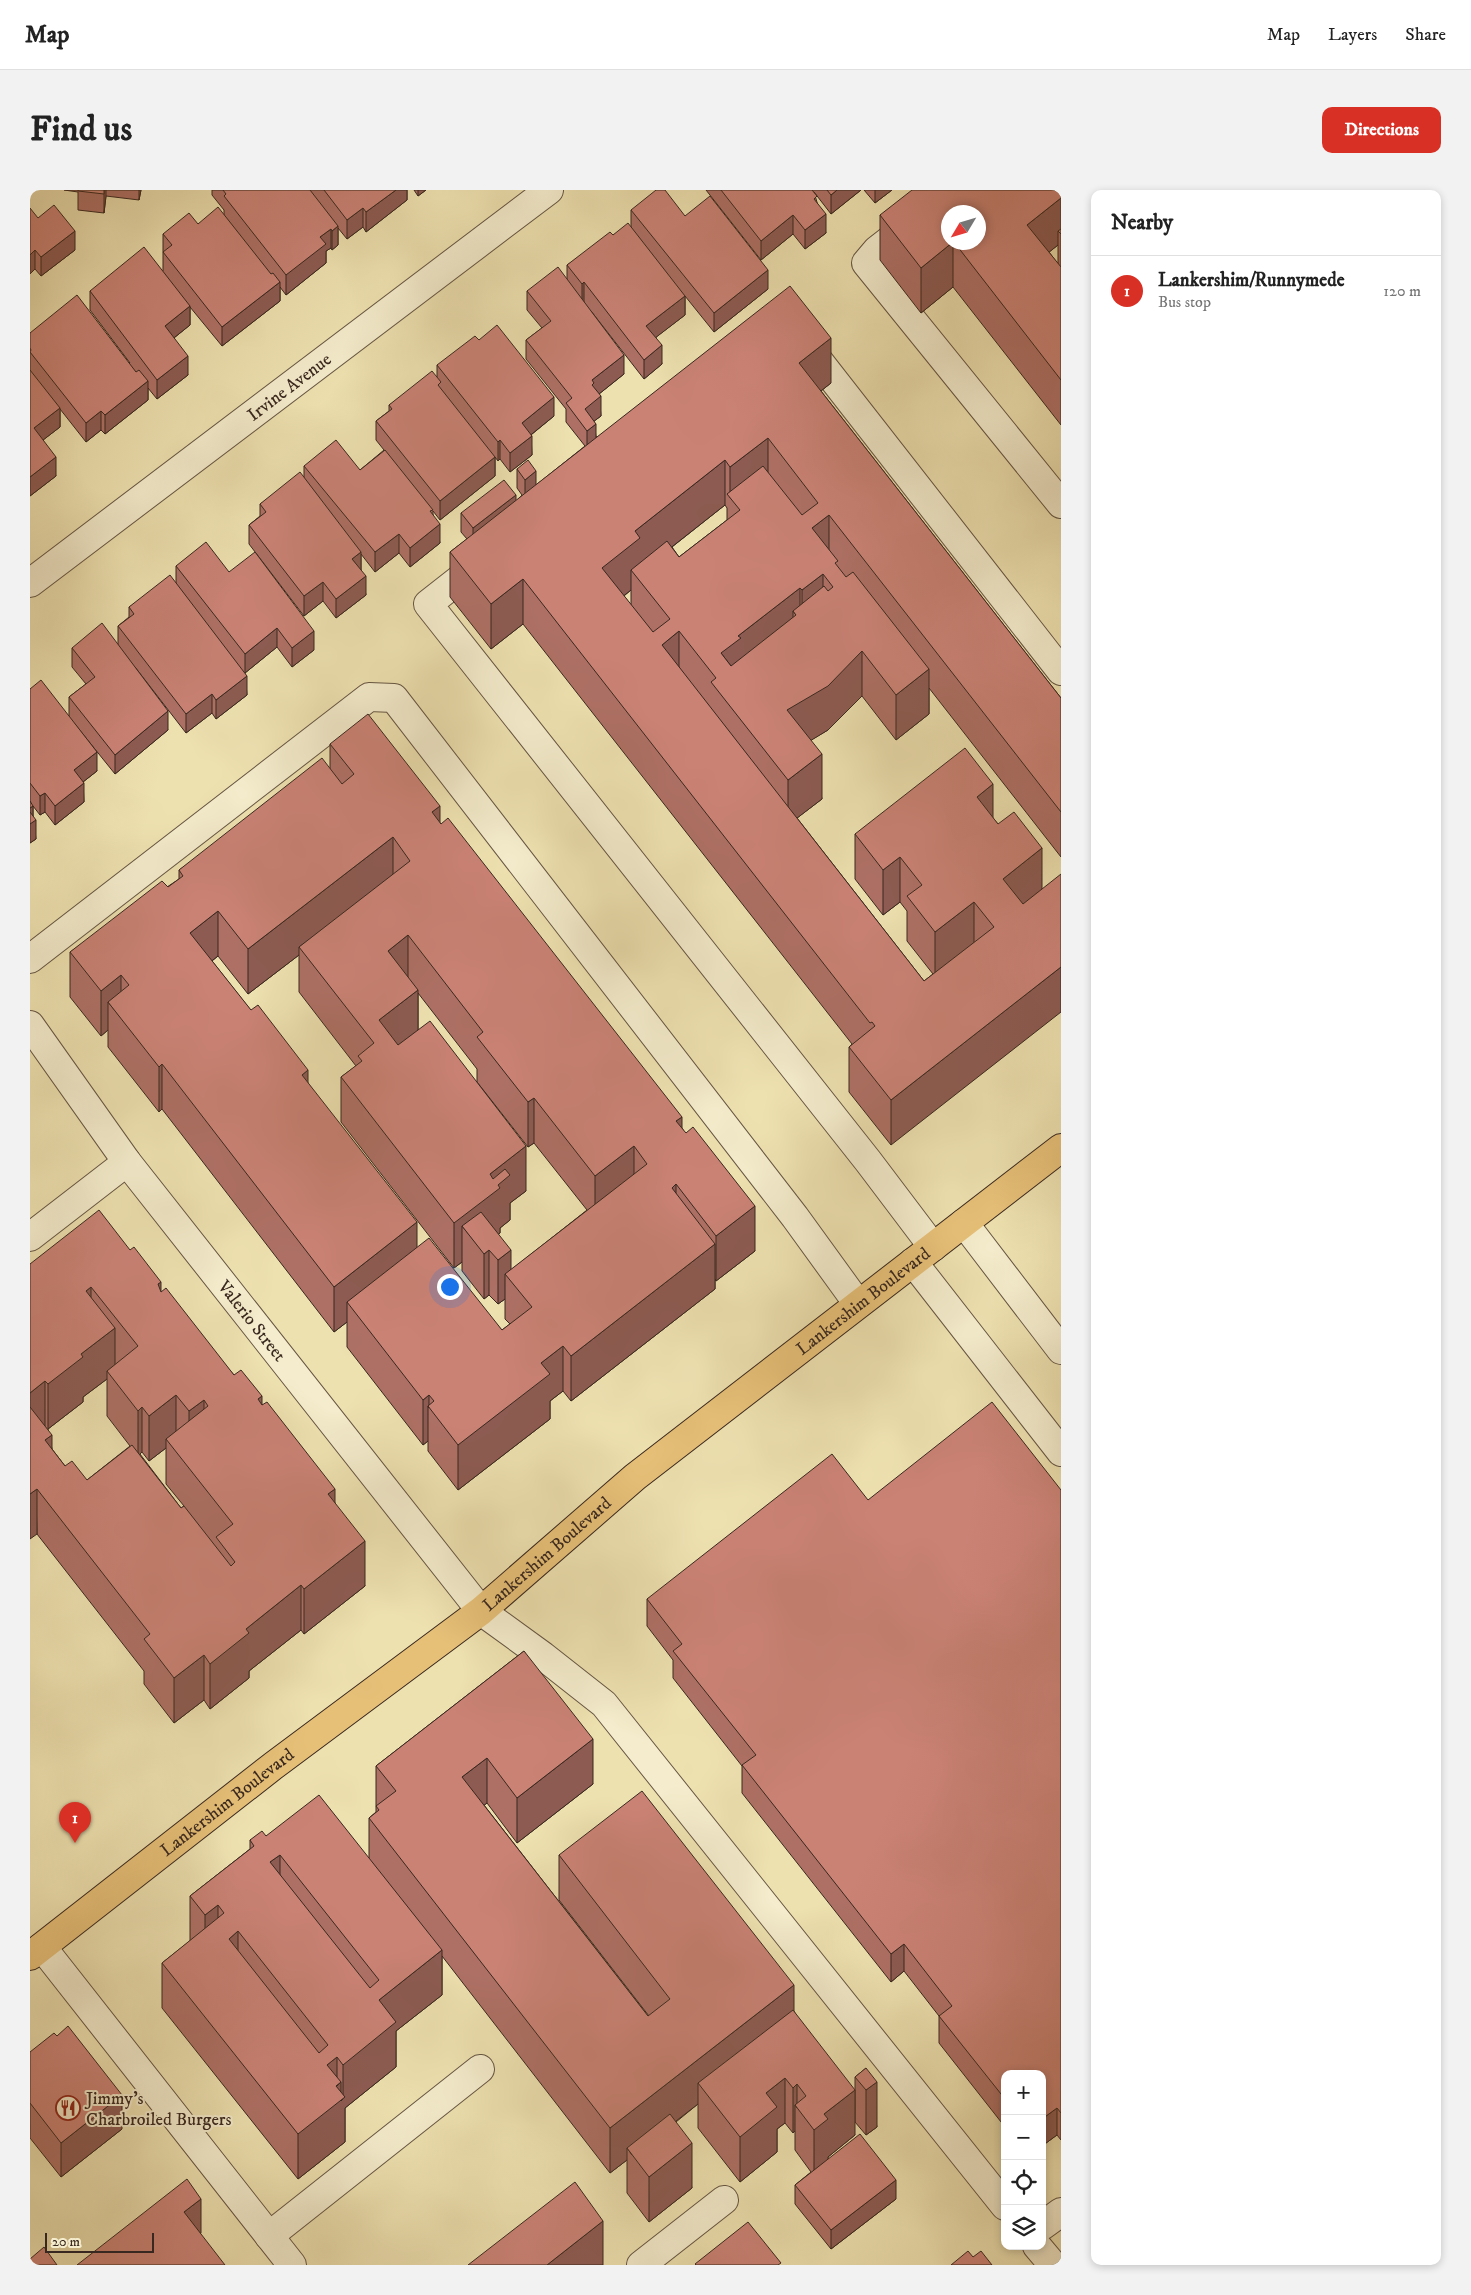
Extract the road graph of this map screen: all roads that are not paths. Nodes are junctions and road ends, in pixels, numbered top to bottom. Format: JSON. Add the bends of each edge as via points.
{"nodes":[{"id":1,"x":549,"y":190,"type":"edge"},
{"id":2,"x":954,"y":190,"type":"edge"},
{"id":3,"x":795,"y":329,"type":"edge"},
{"id":4,"x":1061,"y":504,"type":"edge"},
{"id":5,"x":501,"y":547,"type":"edge"},
{"id":6,"x":30,"y":583,"type":"edge"},
{"id":7,"x":1061,"y":671,"type":"edge"},
{"id":8,"x":30,"y":959,"type":"edge"},
{"id":9,"x":30,"y":1025,"type":"edge"},
{"id":10,"x":1061,"y":1148,"type":"edge"},
{"id":11,"x":127,"y":1162,"type":"junction"},
{"id":12,"x":964,"y":1223,"type":"junction"},
{"id":13,"x":30,"y":1237,"type":"edge"},
{"id":14,"x":923,"y":1254,"type":"junction"},
{"id":15,"x":858,"y":1304,"type":"junction"},
{"id":16,"x":1061,"y":1350,"type":"edge"},
{"id":17,"x":1061,"y":1452,"type":"edge"},
{"id":18,"x":481,"y":1611,"type":"junction"},
{"id":19,"x":36,"y":1951,"type":"edge"},
{"id":20,"x":480,"y":2069,"type":"dead end"},
{"id":21,"x":724,"y":2200,"type":"dead end"},
{"id":22,"x":1004,"y":2205,"type":"edge"},
{"id":23,"x":1061,"y":2212,"type":"edge"},
{"id":24,"x":1046,"y":2223,"type":"edge"},
{"id":25,"x":269,"y":2236,"type":"junction"},
{"id":26,"x":1040,"y":2250,"type":"edge"},
{"id":27,"x":292,"y":2265,"type":"edge"},
{"id":28,"x":641,"y":2265,"type":"edge"},
{"id":29,"x":1052,"y":2265,"type":"edge"}],
"edges":[{"from":1,"to":6,"type":"street","name":"Irvine Avenue"},
{"from":2,"to":4,"type":"street","via":[[877,250],[866,263]]},
{"from":3,"to":7,"type":"street"},
{"from":5,"to":14,"type":"street","via":[[428,604],[862,1153]]},
{"from":8,"to":15,"type":"street","via":[[369,698],[394,698],[795,1217]]},
{"from":9,"to":11,"type":"street","name":"Valerio Street"},
{"from":10,"to":12,"type":"main road","name":"Lankershim Boulevard"},
{"from":11,"to":13,"type":"street"},
{"from":11,"to":18,"type":"street","name":"Valerio Street"},
{"from":12,"to":14,"type":"main road","name":"Lankershim Boulevard"},
{"from":12,"to":16,"type":"street"},
{"from":14,"to":15,"type":"main road","name":"Lankershim Boulevard"},
{"from":14,"to":17,"type":"street","via":[[965,1329]]},
{"from":15,"to":18,"type":"main road","name":"Lankershim Boulevard","via":[[635,1477]]},
{"from":18,"to":19,"type":"main road","name":"Lankershim Boulevard","via":[[273,1766]]},
{"from":18,"to":22,"type":"street","name":"Valerio Street","via":[[604,1704]]},
{"from":19,"to":25,"type":"street"},
{"from":20,"to":25,"type":"street"},
{"from":21,"to":28,"type":"street"},
{"from":23,"to":24,"type":"street"},
{"from":25,"to":27,"type":"street"},
{"from":26,"to":29,"type":"street"}]}
